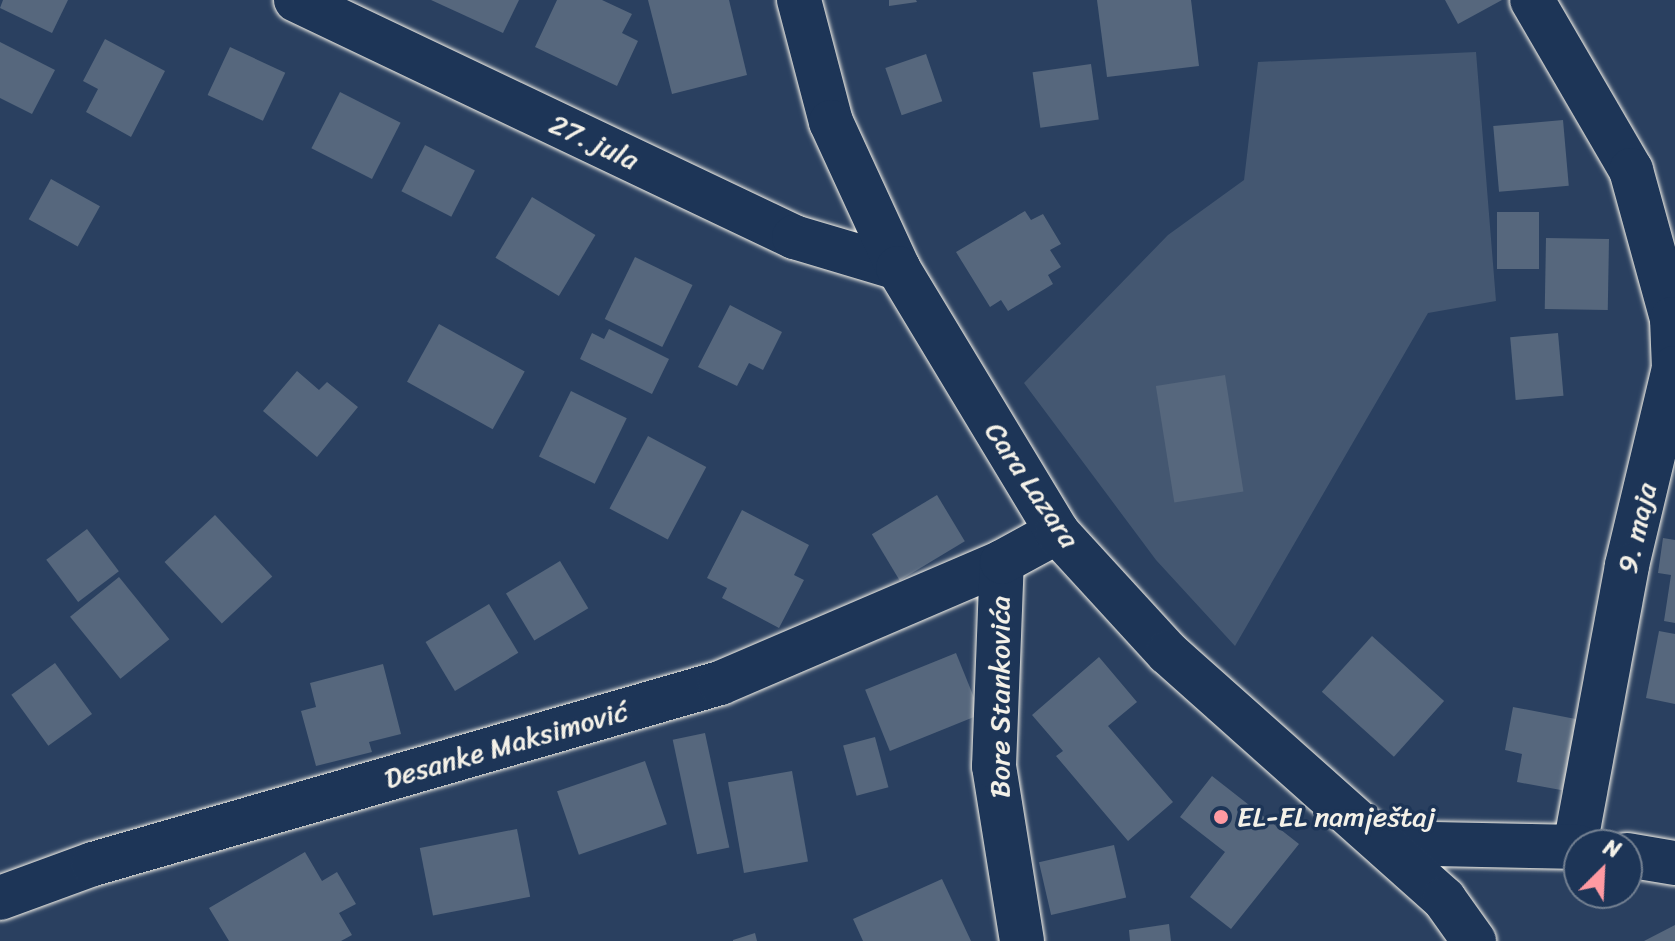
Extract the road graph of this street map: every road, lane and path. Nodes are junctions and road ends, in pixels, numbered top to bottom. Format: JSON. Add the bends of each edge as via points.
{"nodes":[{"id":1,"x":296,"y":0,"type":"edge"},
{"id":2,"x":799,"y":0,"type":"edge"},
{"id":3,"x":1532,"y":0,"type":"edge"},
{"id":4,"x":898,"y":268,"type":"junction"},
{"id":5,"x":1057,"y":532,"type":"junction"},
{"id":6,"x":1002,"y":562,"type":"junction"},
{"id":7,"x":1580,"y":829,"type":"edge"},
{"id":8,"x":1385,"y":843,"type":"junction"},
{"id":9,"x":1563,"y":846,"type":"edge"},
{"id":10,"x":1643,"y":858,"type":"edge"},
{"id":11,"x":1675,"y":863,"type":"edge"},
{"id":12,"x":0,"y":898,"type":"edge"},
{"id":13,"x":1022,"y":941,"type":"edge"},
{"id":14,"x":1474,"y":941,"type":"edge"}],
"edges":[{"from":1,"to":4,"type":"street","name":"27. jula","via":[[794,237]]},
{"from":2,"to":4,"type":"street","name":"Cara Lazara","via":[[831,122]]},
{"from":3,"to":7,"type":"street","name":"9. maja","via":[[1631,170],[1672,319],[1674,368],[1627,566]]},
{"from":4,"to":5,"type":"street","name":"Cara Lazara"},
{"from":5,"to":6,"type":"street","name":"Bore Stankovića"},
{"from":5,"to":8,"type":"street","name":"Cara Lazara","via":[[1168,653]]},
{"from":6,"to":12,"type":"street","name":"Desanke Maksimović","via":[[720,683],[93,864]]},
{"from":6,"to":13,"type":"street","name":"Bore Stankovića","via":[[994,766]]},
{"from":8,"to":9,"type":"street"},
{"from":8,"to":14,"type":"street","name":"Cara Lazara","via":[[1444,899]]},
{"from":10,"to":11,"type":"street"}]}
